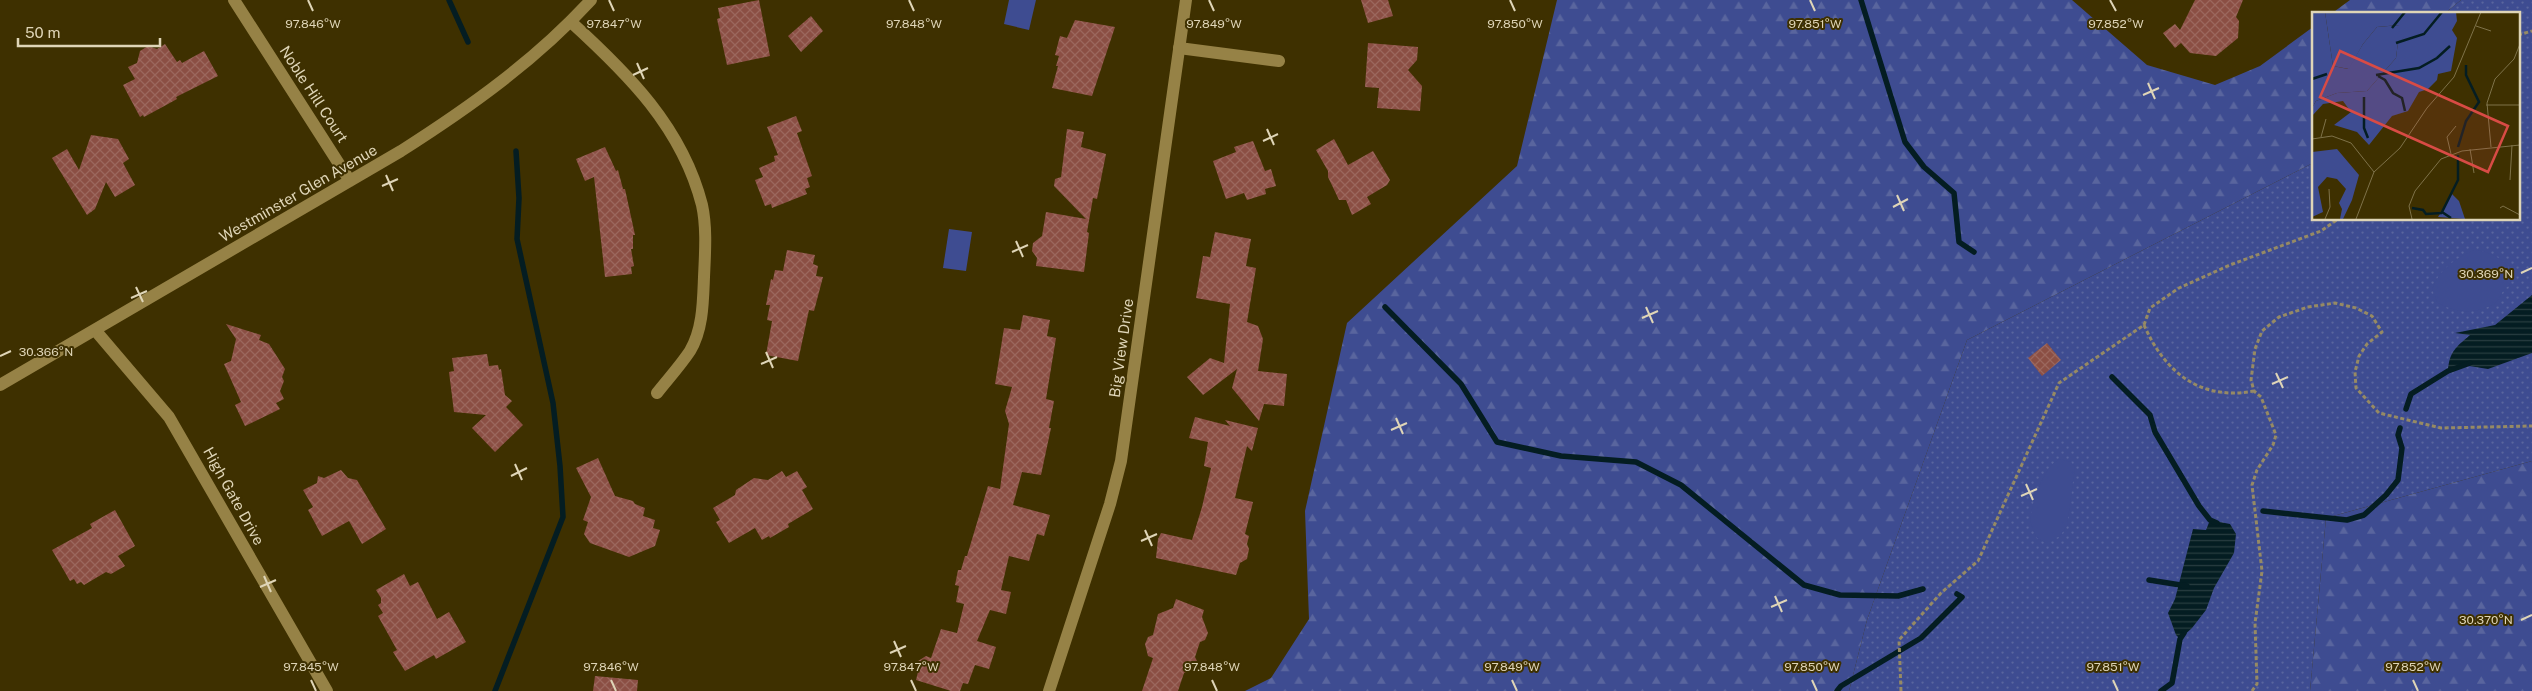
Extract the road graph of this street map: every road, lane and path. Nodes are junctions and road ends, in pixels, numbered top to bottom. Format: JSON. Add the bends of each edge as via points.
{"nodes":[{"id":1,"x":234,"y":0,"type":"edge"},
{"id":2,"x":592,"y":0,"type":"edge"},
{"id":3,"x":1186,"y":0,"type":"edge"},
{"id":4,"x":571,"y":22,"type":"junction"},
{"id":5,"x":1179,"y":48,"type":"junction"},
{"id":6,"x":1279,"y":61,"type":"dead end"},
{"id":7,"x":350,"y":181,"type":"junction"},
{"id":8,"x":2337,"y":220,"type":"edge"},
{"id":9,"x":2144,"y":325,"type":"junction"},
{"id":10,"x":95,"y":330,"type":"junction"},
{"id":11,"x":0,"y":385,"type":"edge"},
{"id":12,"x":2254,"y":391,"type":"junction"},
{"id":13,"x":657,"y":393,"type":"dead end"},
{"id":14,"x":2532,"y":426,"type":"edge"},
{"id":15,"x":327,"y":691,"type":"edge"},
{"id":16,"x":1049,"y":691,"type":"edge"},
{"id":17,"x":1901,"y":691,"type":"edge"},
{"id":18,"x":2252,"y":691,"type":"edge"}],
"edges":[{"from":1,"to":7,"type":"street","name":"Noble Hill Court"},
{"from":2,"to":4,"type":"street","name":"Westminster Glen Avenue"},
{"from":3,"to":5,"type":"street","name":"Big View Drive"},
{"from":4,"to":7,"type":"street","name":"Westminster Glen Avenue","via":[[478,100]]},
{"from":4,"to":13,"type":"street","via":[[609,56],[650,100],[689,169],[702,206],[706,244],[703,314],[690,350]]},
{"from":5,"to":6,"type":"street"},
{"from":5,"to":16,"type":"street","name":"Big View Drive","via":[[1121,461]]},
{"from":7,"to":10,"type":"street","name":"Westminster Glen Avenue"},
{"from":8,"to":9,"type":"path","via":[[2321,231],[2230,264],[2179,288],[2150,308]]},
{"from":9,"to":12,"type":"path","via":[[2162,359],[2176,373],[2204,390],[2226,394]]},
{"from":9,"to":17,"type":"path","via":[[2059,383],[1978,561],[1941,593],[1899,640]]},
{"from":10,"to":11,"type":"street","name":"Westminster Glen Avenue"},
{"from":10,"to":15,"type":"street","name":"High Gate Drive","via":[[169,417]]},
{"from":12,"to":14,"type":"path","via":[[2251,380],[2253,364],[2262,331],[2279,317],[2308,307],[2335,303],[2372,316],[2382,332],[2367,344],[2359,356],[2355,372],[2356,388],[2379,413],[2441,428]]},
{"from":12,"to":18,"type":"path","via":[[2261,398],[2276,435],[2252,485],[2262,571],[2255,623],[2257,684]]}]}
